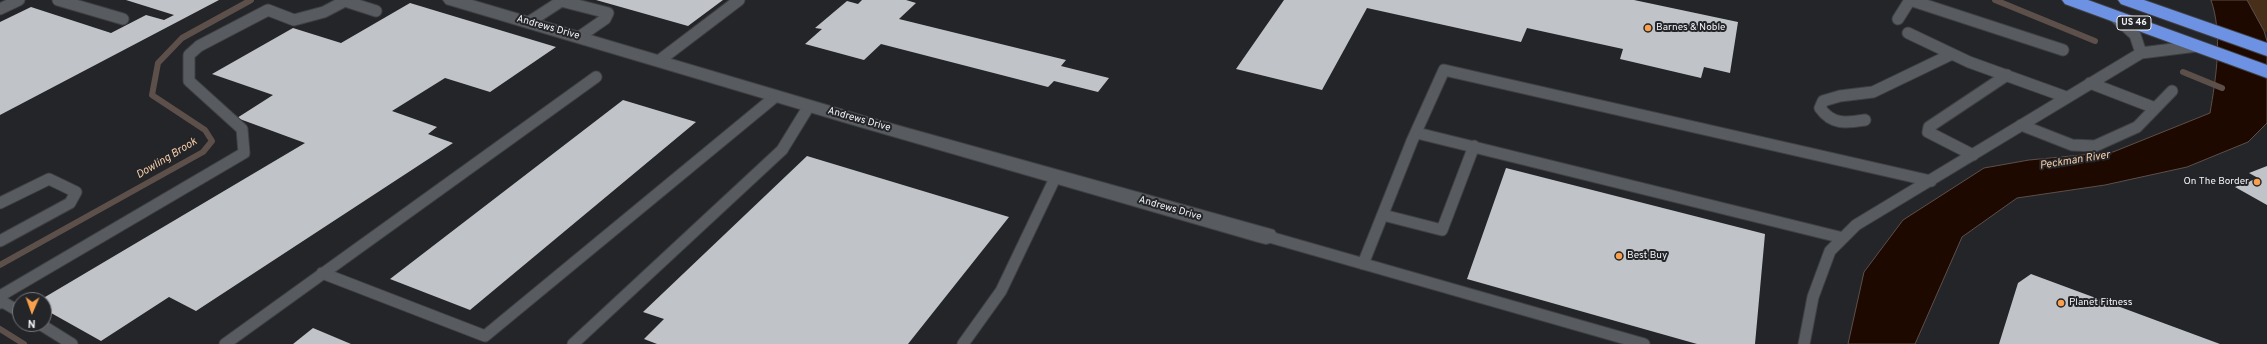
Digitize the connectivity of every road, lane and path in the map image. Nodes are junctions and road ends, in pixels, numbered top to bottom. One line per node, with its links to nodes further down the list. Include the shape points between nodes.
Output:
1 (19, 0): 10 (lane)
2 (58, 0): 13 (lane)
3 (452, 0): 15 (street, Andrews Drive)
4 (562, 0): 15 (lane); 17 (lane, via 608,13 605,19)
5 (739, 0): 23 (lane)
6 (1910, 0): 14 (lane); 19 (lane)
7 (2071, 0): 12 (highway, US 46)
8 (2129, 0): 20 (highway, US 46)
9 (347, 1): 11 (lane); 47 (lane, via 324,12 294,20 268,10 200,46 190,55 189,81 242,129 244,153)
10 (0, 9)
11 (376, 10)
12 (2111, 14): 18 (highway, US 46); 21 (lane, via 2135,35)
13 (123, 19)
14 (1898, 19)
15 (529, 22): 17 (street, Andrews Drive)
16 (1908, 33): 22 (lane)
17 (579, 37): 23 (street, Andrews Drive)
18 (2197, 46): 21 (lane); 24 (highway, US 46)
19 (2063, 50)
20 (2267, 50)
21 (2141, 53): 27 (lane)
22 (1952, 54): 25 (lane); 33 (lane, via 1873,92 1823,101 1820,108 1825,116 1844,124)
23 (660, 60): 29 (street, Andrews Drive)
24 (2267, 72)
25 (2007, 76): 30 (lane); 37 (lane, via 1929,127 1928,132)
26 (596, 77): 46 (lane)
27 (2090, 83): 30 (lane); 32 (lane)
28 (2172, 91): 32 (lane)
29 (776, 96): 31 (street, Andrews Drive); 46 (lane, via 485,336)
30 (2066, 97): 34 (lane)
31 (809, 106): 38 (street, Andrews Drive); 53 (lane, via 782,150)
32 (2155, 108): 34 (lane, via 2137,128 2095,146 2072,145)
33 (1865, 120)
34 (2021, 125): 37 (lane)
35 (1417, 133): 36 (lane); 39 (lane, via 1444,70); 41 (lane)
36 (1474, 146): 41 (lane, via 1442,230); 43 (lane)
37 (1973, 155): 39 (lane)
38 (1056, 176): 42 (street, Andrews Drive); 54 (lane, via 1001,291)
39 (1931, 181): 43 (lane, via 1856,224)
40 (0, 203): 44 (lane, via 49,179 76,192 70,203)
41 (1383, 215): 45 (lane)
42 (1266, 236): 45 (lane)
43 (1843, 238): 56 (lane, via 1830,251 1825,264 1813,297)
44 (0, 241)
45 (1363, 264): 55 (lane)
46 (322, 273): 52 (lane)
47 (0, 296)
48 (0, 303): 49 (lane)
49 (12, 307)
50 (52, 332): 51 (lane)
51 (72, 344)
52 (225, 344)
53 (573, 344)
54 (963, 344)
55 (1644, 344)
56 (1804, 344)

